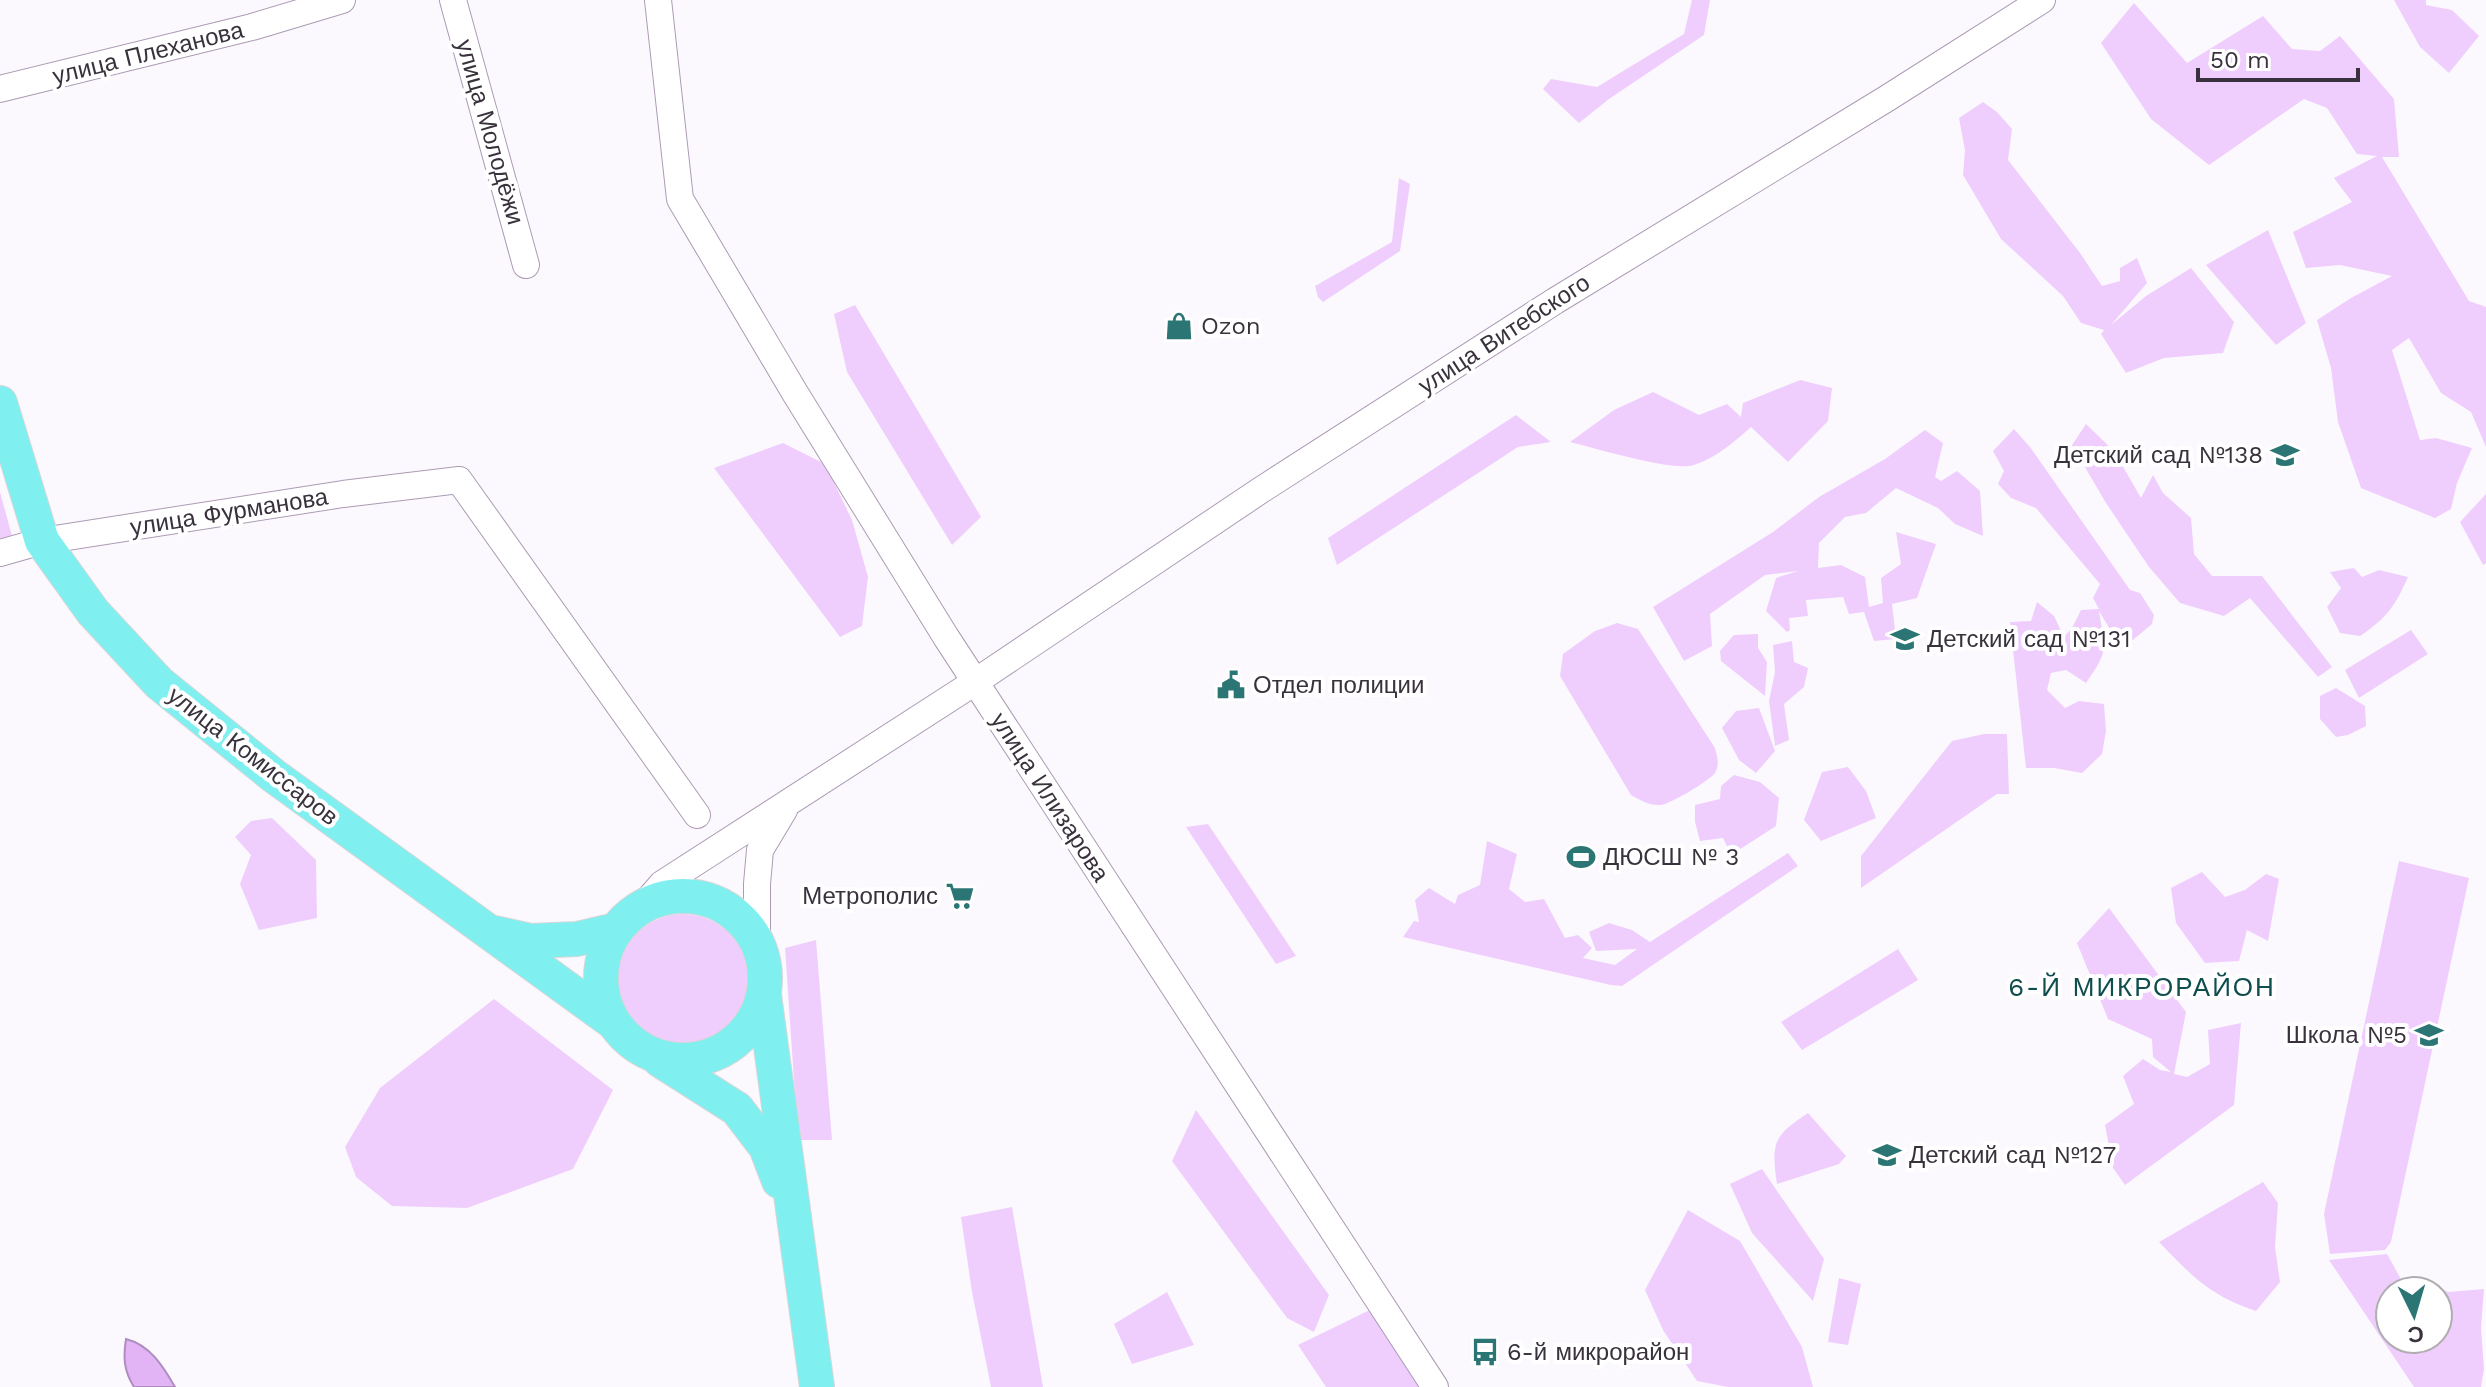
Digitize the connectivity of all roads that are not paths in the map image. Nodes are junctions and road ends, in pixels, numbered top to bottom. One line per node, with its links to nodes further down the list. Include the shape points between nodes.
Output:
1 (342, 0): 5 (street, улица Плеханова)
2 (453, 0): 6 (street, улица Молодёжи)
3 (658, 0): 10 (street, улица Илизарова, via 680,199)
4 (2042, 0): 10 (street, улица Витебского, via 1566,293)
5 (0, 89)
6 (526, 265)
7 (0, 403): 8 (main road, улица Комиссаров)
8 (42, 541): 9 (street, улица Фурманова); 12 (street, улица Фурманова, via 459,480); 14 (main road, улица Комиссаров, via 93,612 159,683 274,776)
9 (0, 553)
10 (975, 682): 11 (street, улица Витебского); 22 (street, улица Илизарова)
11 (788, 803): 13 (street, улица Витебского, via 662,884); 16 (street, via 760,850)
12 (697, 815)
13 (643, 906): 15 (main road); 16 (main road, via 668,897 694,896 720,904)
14 (483, 930): 15 (main road, via 531,941); 18 (main road, улица Комиссаров)
15 (616, 930): 18 (main road, via 601,976 603,1000)
16 (757, 940): 17 (main road, via 766,972)
17 (764, 995): 19 (main road, via 741,1038 720,1052 696,1060); 20 (main road)
18 (613, 1022): 19 (main road)
19 (647, 1053): 20 (main road, via 737,1109 766,1147)
20 (797, 1226): 21 (main road)
21 (817, 1387)
22 (1435, 1387)

